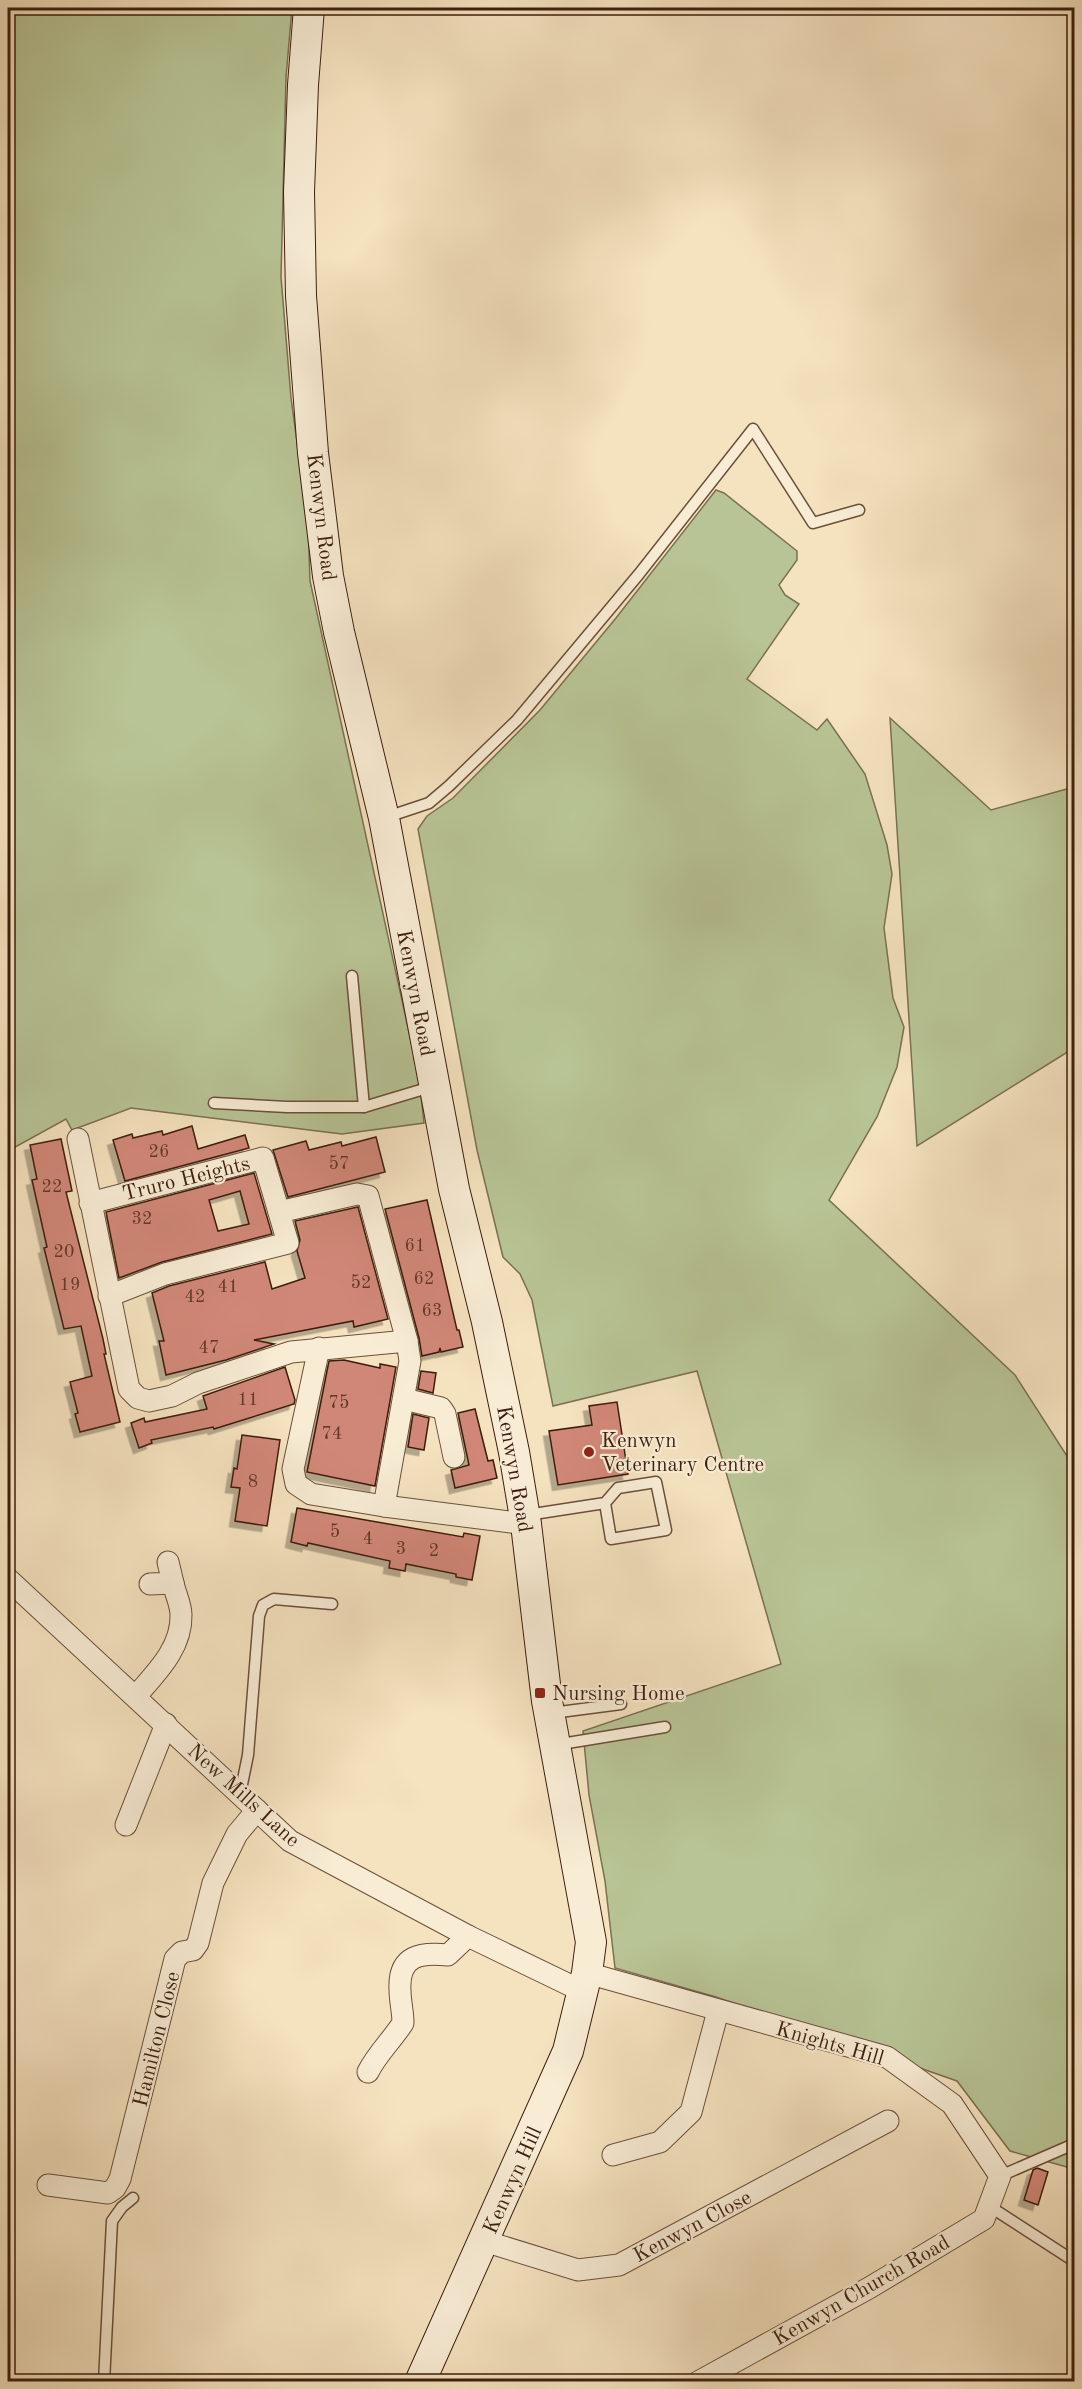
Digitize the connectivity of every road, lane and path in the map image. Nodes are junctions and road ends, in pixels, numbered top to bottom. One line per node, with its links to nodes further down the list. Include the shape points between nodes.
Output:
1 (309, 8): 3 (main road, Kenwyn Road, via 299,192 301,296 313,453 328,576)
2 (859, 510): 3 (lane, via 813,523 753,429 517,720 429,802)
3 (384, 818): 5 (main road, Kenwyn Road)
4 (352, 976): 7 (lane)
5 (434, 1086): 7 (lane); 20 (main road, Kenwyn Road, via 454,1189 488,1322)
6 (214, 1103): 7 (lane)
7 (364, 1107)
8 (78, 1139): 9 (street)
9 (90, 1203): 10 (street, Truro Heights, via 263,1158); 11 (street)
10 (279, 1212): 11 (street, Truro Heights, via 288,1243 165,1274); 12 (street, via 357,1194 368,1196)
11 (110, 1296): 14 (street, via 129,1389 138,1398 149,1401 172,1396 198,1383)
12 (407, 1341): 13 (street); 16 (street, via 410,1361)
13 (319, 1348): 14 (street); 15 (street)
14 (291, 1352): 15 (street)
15 (309, 1390): 19 (street, via 293,1468 296,1484 311,1494)
16 (404, 1399): 17 (street, via 441,1408); 19 (street)
17 (454, 1457)
18 (605, 1503): 18 (lane, via 618,1488 656,1482 666,1530 611,1539); 20 (lane)
19 (384, 1506): 20 (street)
20 (525, 1520): 28 (main road, Kenwyn Road)
21 (168, 1562): 23 (street)
22 (8, 1579): 26 (street, New Mills Lane)
23 (173, 1582): 24 (street); 26 (street, via 181,1614 179,1633 172,1652)
24 (150, 1584)
25 (332, 1604): 32 (lane, via 274,1599 263,1605 248,1755)
26 (136, 1696): 29 (street, New Mills Lane)
27 (621, 1704): 28 (lane)
28 (549, 1713): 31 (main road, Kenwyn Road)
29 (166, 1725): 32 (street, New Mills Lane); 34 (street)
30 (664, 1728): 31 (lane)
31 (555, 1745): 36 (main road, Kenwyn Road, via 591,1942)
32 (240, 1795): 33 (street, New Mills Lane)
33 (257, 1810): 35 (street, New Mills Lane, via 290,1841); 43 (street, Hamilton Close, via 237,1834 213,1884 198,1943 175,1959 115,2188 108,2193)
34 (126, 1825)
35 (468, 1936): 36 (street, New Mills Lane); 38 (street, via 448,1955 414,1956 404,1969 400,1988 403,2023 375,2057)
36 (584, 1982): 37 (street, Knights Hill); 46 (main road, Kenwyn Hill, via 568,2051)
37 (718, 2011): 41 (street, via 690,2112 660,2142); 42 (street, Knights Hill, via 887,2057 952,2104)
38 (368, 2072)
39 (888, 2121): 46 (street, Kenwyn Close, via 619,2265 578,2270)
40 (1074, 2144): 42 (lane)
41 (613, 2155)
42 (1000, 2176): 45 (street, Kenwyn Church Road)
43 (48, 2185)
44 (133, 2198): 48 (lane, via 112,2221)
45 (989, 2206): 47 (lane); 50 (street, Kenwyn Church Road, via 984,2219 869,2288)
46 (484, 2241): 49 (main road, Kenwyn Hill)
47 (1074, 2261)
48 (104, 2382)
49 (420, 2382)
50 (698, 2382)

